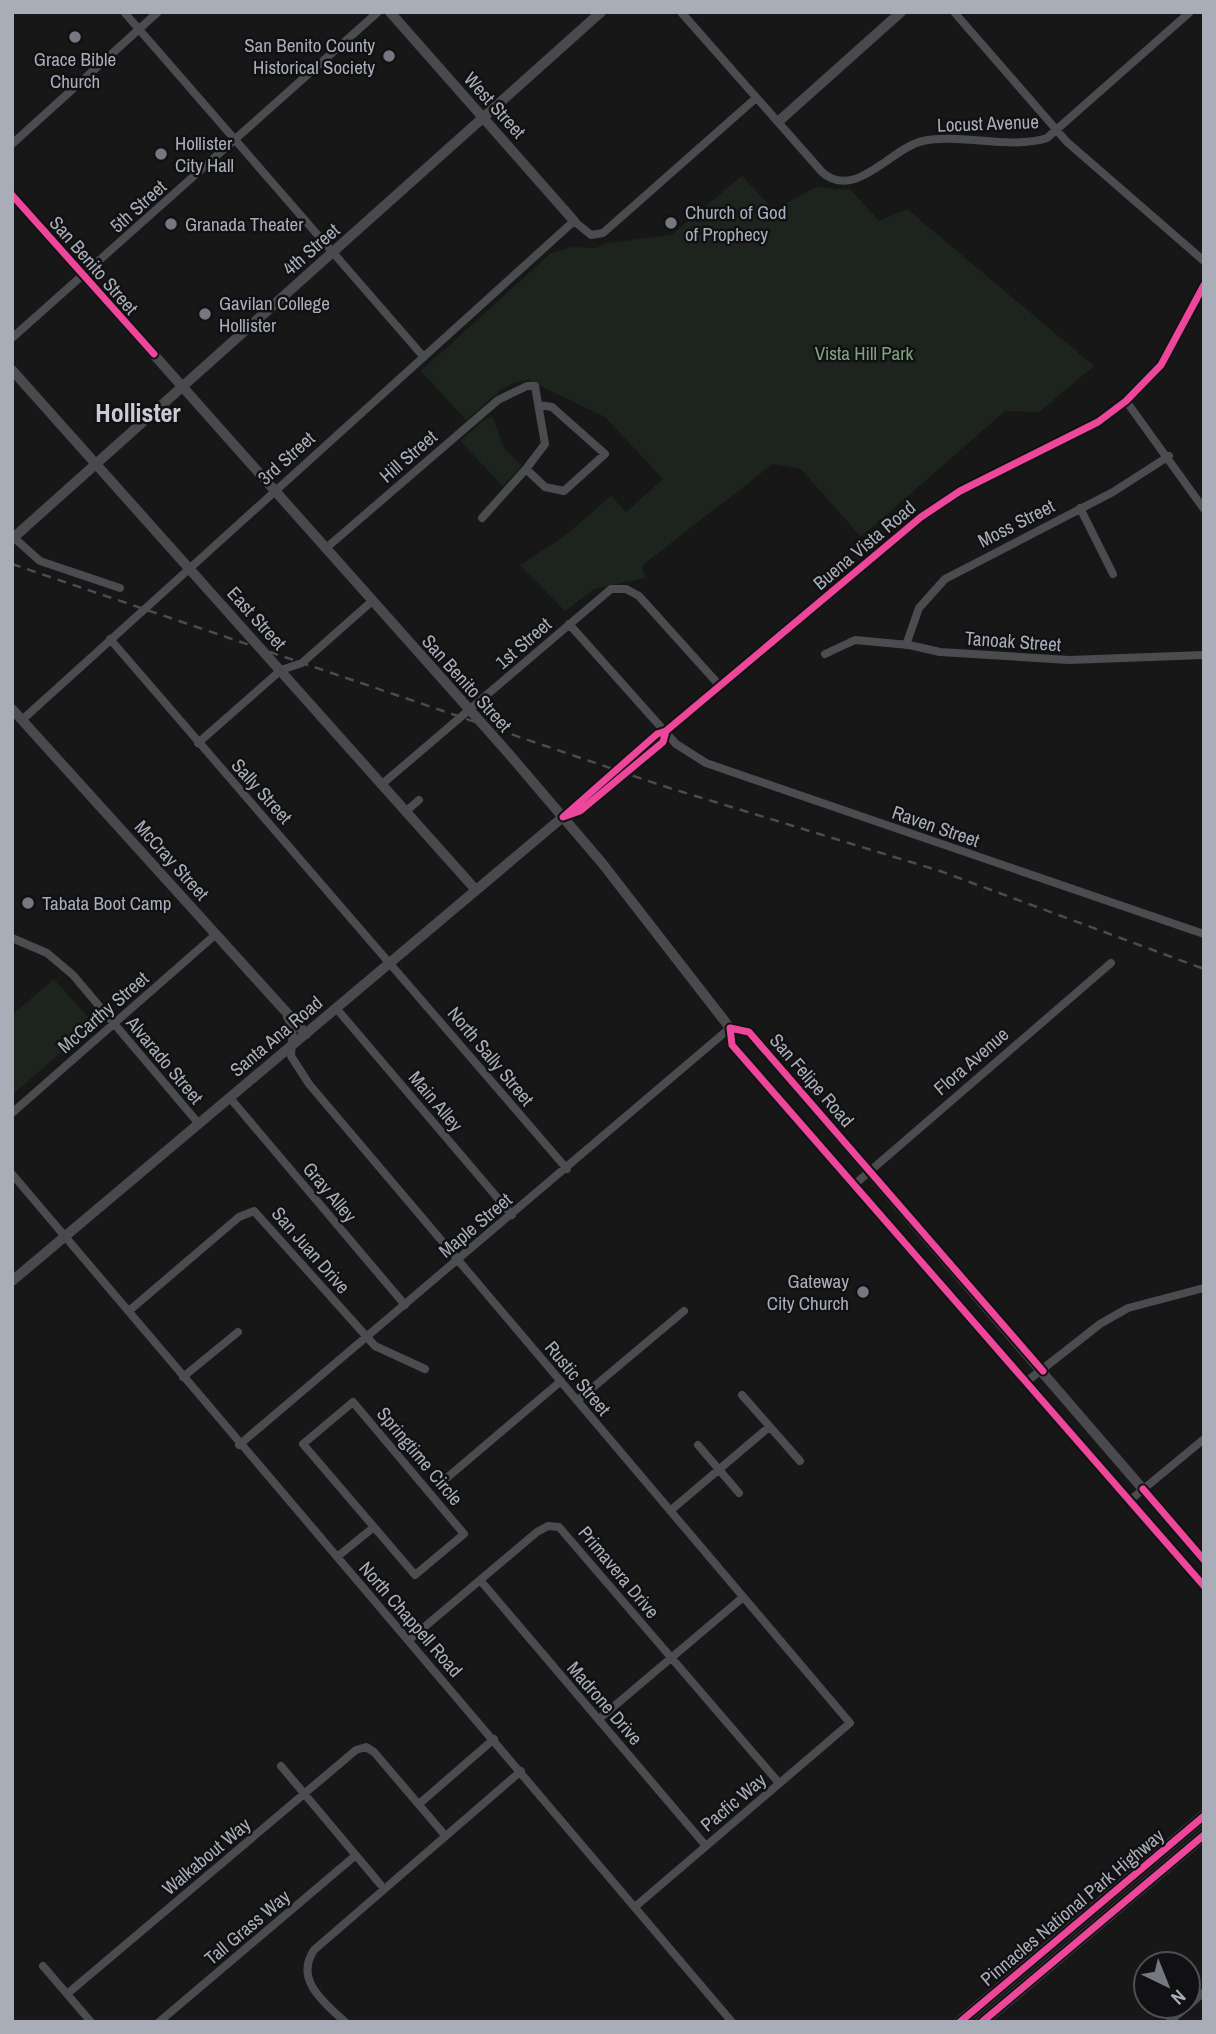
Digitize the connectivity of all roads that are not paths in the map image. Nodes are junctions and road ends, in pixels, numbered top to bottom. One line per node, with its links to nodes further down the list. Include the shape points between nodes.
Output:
1 (124, 12): 10 (street)
2 (158, 12): 10 (street)
3 (379, 12): 15 (street, 5th Street)
4 (390, 12): 12 (street, West Street)
5 (601, 12): 12 (street, 4th Street)
6 (681, 12): 11 (street, Locust Avenue)
7 (901, 12): 13 (street)
8 (954, 12): 14 (street)
9 (1190, 12): 14 (street)
10 (139, 29): 15 (street); 16 (street)
11 (757, 98): 13 (street, Locust Avenue); 18 (street, via 603,233 591,235)
12 (481, 119): 18 (street, West Street); 19 (street, 4th Street)
13 (779, 121): 14 (street, Locust Avenue, via 822,172 838,180 862,175 922,141 1043,140)
14 (1056, 131): 20 (street, Locust Avenue)
15 (236, 138): 19 (street); 21 (street, 5th Street)
16 (12, 144)
17 (12, 195): 21 (street, San Benito Street)
18 (574, 221): 24 (street, 3rd Street)
19 (332, 252): 24 (street); 26 (street, 4th Street)
20 (1204, 261)
21 (83, 276): 23 (street, 5th Street); 26 (street, San Benito Street)
22 (1204, 285): 27 (street, Buena Vista Road, via 1161,365)
23 (12, 338)
24 (422, 355): 32 (street, 3rd Street)
25 (12, 370): 30 (street, East Street)
26 (182, 384): 30 (street, 4th Street); 32 (street, San Benito Street)
27 (1126, 401): 29 (street); 48 (street, Buena Vista Road, via 1098,422 960,491 921,517)
28 (539, 405): 31 (street, via 545,444); 31 (street, via 552,407 605,454 564,492 545,487); 37 (street, Hill Street, via 536,387 527,386 498,400)
29 (1169, 456): 33 (street, Moss Street); 34 (street)
30 (97, 464): 36 (street, 4th Street); 38 (street, East Street)
31 (526, 469): 35 (street)
32 (273, 491): 37 (street, San Benito Street); 38 (street, 3rd Street)
33 (1080, 508): 39 (street); 44 (street, Moss Street, via 945,579 919,608)
34 (1204, 509)
35 (482, 517)
36 (13, 538): 40 (street, via 40,561)
37 (325, 550): 41 (street, San Benito Street)
38 (188, 568): 43 (street, 3rd Street); 47 (street, East Street)
39 (1113, 574)
40 (120, 588)
41 (371, 602): 47 (street, via 302,663); 50 (street, San Benito Street)
42 (569, 624): 48 (street, 1st Street, via 605,592 626,589 646,603); 50 (street, 1st Street); 52 (street, Raven Street)
43 (110, 639): 51 (street, 3rd Street); 53 (street, Sally Street)
44 (906, 645): 45 (street, Tanoak Street, via 855,640); 46 (street, Tanoak Street, via 940,652 1069,660)
45 (825, 654)
46 (1204, 655)
47 (281, 670): 53 (street); 54 (street, East Street)
48 (720, 686): 52 (street, Buena Vista Road)
49 (12, 709): 51 (street, McCray Street)
50 (468, 710): 54 (street, 1st Street); 57 (street, San Benito Street)
51 (22, 720): 60 (street, McCray Street)
52 (666, 731): 57 (street, Buena Vista Road); 59 (street, Raven Street, via 676,744 706,763)
53 (198, 743): 62 (street, Sally Street)
54 (382, 785): 56 (street, East Street)
55 (419, 800): 56 (street)
56 (405, 812): 58 (street, East Street)
57 (562, 817): 58 (street, Santa Ana Road); 67 (street, San Felipe Road)
58 (475, 889): 62 (street, Santa Ana Road)
59 (1204, 934)
60 (215, 935): 65 (street, McCray Street); 66 (street, McCarthy Street)
61 (12, 938): 66 (street, Alvarado Street, via 59,962)
62 (391, 962): 64 (street, Santa Ana Road); 73 (street, North Sally Street)
63 (1111, 963): 74 (street, Flora Avenue)
64 (336, 1008): 68 (street, Santa Ana Road); 77 (street, Main Alley)
65 (284, 1011): 68 (street, McCray Street); 69 (street, Rustic Street, via 292,1027)
66 (114, 1023): 71 (street, McCarthy Street); 72 (street, Alvarado Street)
67 (730, 1028): 73 (street, Maple Street); 74 (street, San Felipe Road, via 749,1032); 76 (street, San Felipe Road, via 732,1045)
68 (306, 1034): 69 (street, Santa Ana Road)
69 (290, 1047): 70 (street, Santa Ana Road); 79 (street, Rustic Street, via 309,1084)
70 (230, 1098): 72 (street, Santa Ana Road); 82 (street, Gray Alley)
71 (12, 1113)
72 (198, 1124): 78 (street, Santa Ana Road)
73 (567, 1169): 77 (street, Maple Street)
74 (870, 1170): 76 (street, Flora Avenue); 88 (street, San Felipe Road)
75 (12, 1174): 78 (street, North Chappell Road)
76 (855, 1184): 91 (street, San Felipe Road)
77 (512, 1215): 79 (street, Maple Street)
78 (67, 1236): 80 (street, Santa Ana Road); 83 (street, North Chappell Road)
79 (457, 1262): 82 (street, Maple Street); 90 (street, Rustic Street)
80 (12, 1281)
81 (1204, 1288): 88 (street, via 1128,1308 1100,1324)
82 (405, 1305): 86 (street, Maple Street)
83 (130, 1310): 86 (street, San Juan Drive, via 250,1211 264,1220); 89 (street, North Chappell Road)
84 (684, 1311): 93 (street)
85 (238, 1332): 89 (street)
86 (367, 1337): 87 (street, via 384,1351); 96 (street, Maple Street)
87 (425, 1369)
88 (1043, 1371): 91 (street); 101 (street, San Felipe Road)
89 (183, 1377): 96 (street, North Chappell Road)
90 (561, 1381): 93 (street, Rustic Street); 100 (street)
91 (1026, 1382): 103 (street, San Felipe Road)
92 (742, 1395): 94 (street)
93 (578, 1400): 104 (street, Rustic Street)
94 (769, 1427): 98 (street); 99 (street)
95 (1204, 1438): 101 (street)
96 (239, 1445): 106 (street, North Chappell Road)
97 (698, 1445): 99 (street)
98 (800, 1461)
99 (719, 1470): 102 (street); 104 (street)
100 (442, 1482)
101 (1143, 1489): 103 (street); 107 (street, San Felipe Road)
102 (739, 1493)
103 (1129, 1501): 109 (street, San Felipe Road)
104 (670, 1511): 110 (street, Rustic Street)
105 (374, 1527): 105 (street, Springtime Circle, via 415,1575 464,1534 353,1402 303,1444); 106 (street)
106 (337, 1557): 111 (street, North Chappell Road)
107 (1204, 1560)
108 (481, 1580): 111 (street, Primavera Drive); 112 (street, Primavera Drive, via 537,1531 559,1527); 113 (street, Madrone Drive)
109 (1204, 1586)
110 (742, 1598): 112 (street); 114 (street, Rustic Street)
111 (409, 1640): 115 (street, North Chappell Road)
112 (672, 1658): 113 (street); 118 (street, Primavera Drive)
113 (599, 1719): 124 (street, Madrone Drive)
114 (850, 1723): 118 (street, Pacfic Way)
115 (494, 1740): 117 (street, North Chappell Road); 120 (street)
116 (281, 1766): 119 (street)
117 (521, 1771): 127 (street, North Chappell Road); 132 (street, via 314,1950 306,1966 307,1979)
118 (779, 1783): 124 (street, Pacfic Way)
119 (304, 1794): 120 (street, Walkabout Way, via 356,1750 366,1747); 125 (street); 129 (street, Walkabout Way)
120 (419, 1804): 122 (street)
121 (1204, 1815): 134 (main road, Pinnacles National Park Highway)
122 (443, 1833)
123 (1204, 1835): 135 (main road, Pinnacles National Park Highway)
124 (706, 1846): 127 (street, Pacfic Way)
125 (356, 1855): 126 (street); 131 (street, Tall Grass Way)
126 (380, 1884)
127 (636, 1906): 133 (street, North Chappell Road)
128 (43, 1966): 129 (street)
129 (68, 1994): 130 (street)
130 (91, 2022)
131 (159, 2022)
132 (345, 2022)
133 (732, 2022)
134 (960, 2022)
135 (982, 2022)

